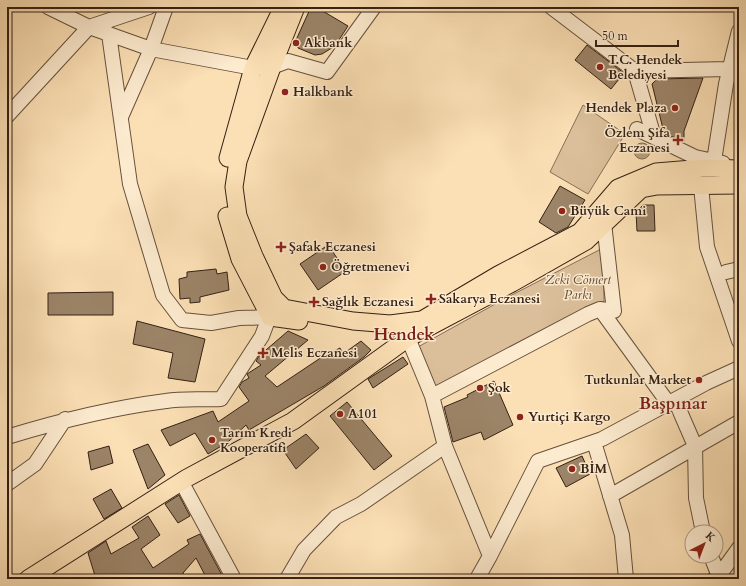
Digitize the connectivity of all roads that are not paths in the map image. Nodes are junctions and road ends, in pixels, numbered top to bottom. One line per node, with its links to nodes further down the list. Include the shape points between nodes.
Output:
1 (48, 7): 8 (street)
2 (149, 7): 8 (street)
3 (166, 7): 11 (street)
4 (283, 7): 13 (main road)
5 (296, 7): 12 (main road)
6 (374, 7): 12 (street, via 327,72 288,61)
7 (551, 7): 15 (street)
8 (89, 26): 10 (street); 16 (street)
9 (739, 31): 14 (street)
10 (109, 34): 11 (street); 17 (street)
11 (151, 49): 13 (street); 17 (street)
12 (272, 67): 13 (street); 25 (main road, via 238,161 234,187 238,216)
13 (253, 68): 27 (main road, via 225,168 225,210 240,259)
14 (734, 70): 15 (street); 20 (street)
15 (635, 71): 19 (street)
16 (7, 116)
17 (121, 117): 27 (street, via 130,184 163,295 182,320 211,323)
18 (637, 129): 19 (street)
19 (654, 137): 20 (street, via 695,157)
20 (714, 161): 21 (street)
21 (739, 168): 29 (main road, via 656,172 618,188 580,232 498,275)
22 (739, 184): 23 (main road)
23 (701, 186): 24 (main road, via 657,186 641,189); 28 (street, via 707,247)
24 (606, 221): 26 (street); 30 (main road, via 586,241)
25 (274, 298): 27 (street); 29 (main road, via 284,308 354,321 390,324)
26 (607, 310): 33 (street, via 512,352); 34 (street)
27 (270, 316): 30 (main road); 35 (street, via 262,336 221,399 167,400)
28 (735, 317): 31 (street)
29 (422, 320): 30 (main road)
30 (408, 338): 33 (street); 41 (main road, via 293,421)
31 (739, 341)
32 (739, 368): 34 (street)
33 (432, 396): 39 (street)
34 (672, 402): 38 (street); 40 (street)
35 (65, 420): 37 (street); 42 (street, via 35,464)
36 (739, 422): 40 (street)
37 (7, 437)
38 (594, 442): 43 (street); 46 (street, via 538,461)
39 (445, 446): 46 (street); 51 (street, via 361,504 336,517 304,550)
40 (695, 446): 43 (street); 44 (street, via 696,498)
41 (181, 481): 49 (main road); 50 (street)
42 (7, 484)
43 (610, 496): 53 (street, via 622,535)
44 (701, 524)
45 (739, 548): 48 (street)
46 (490, 556): 52 (street)
47 (713, 564): 48 (street)
48 (717, 578)
49 (28, 579)
50 (234, 579)
51 (287, 579)
52 (478, 579)
53 (626, 579)

